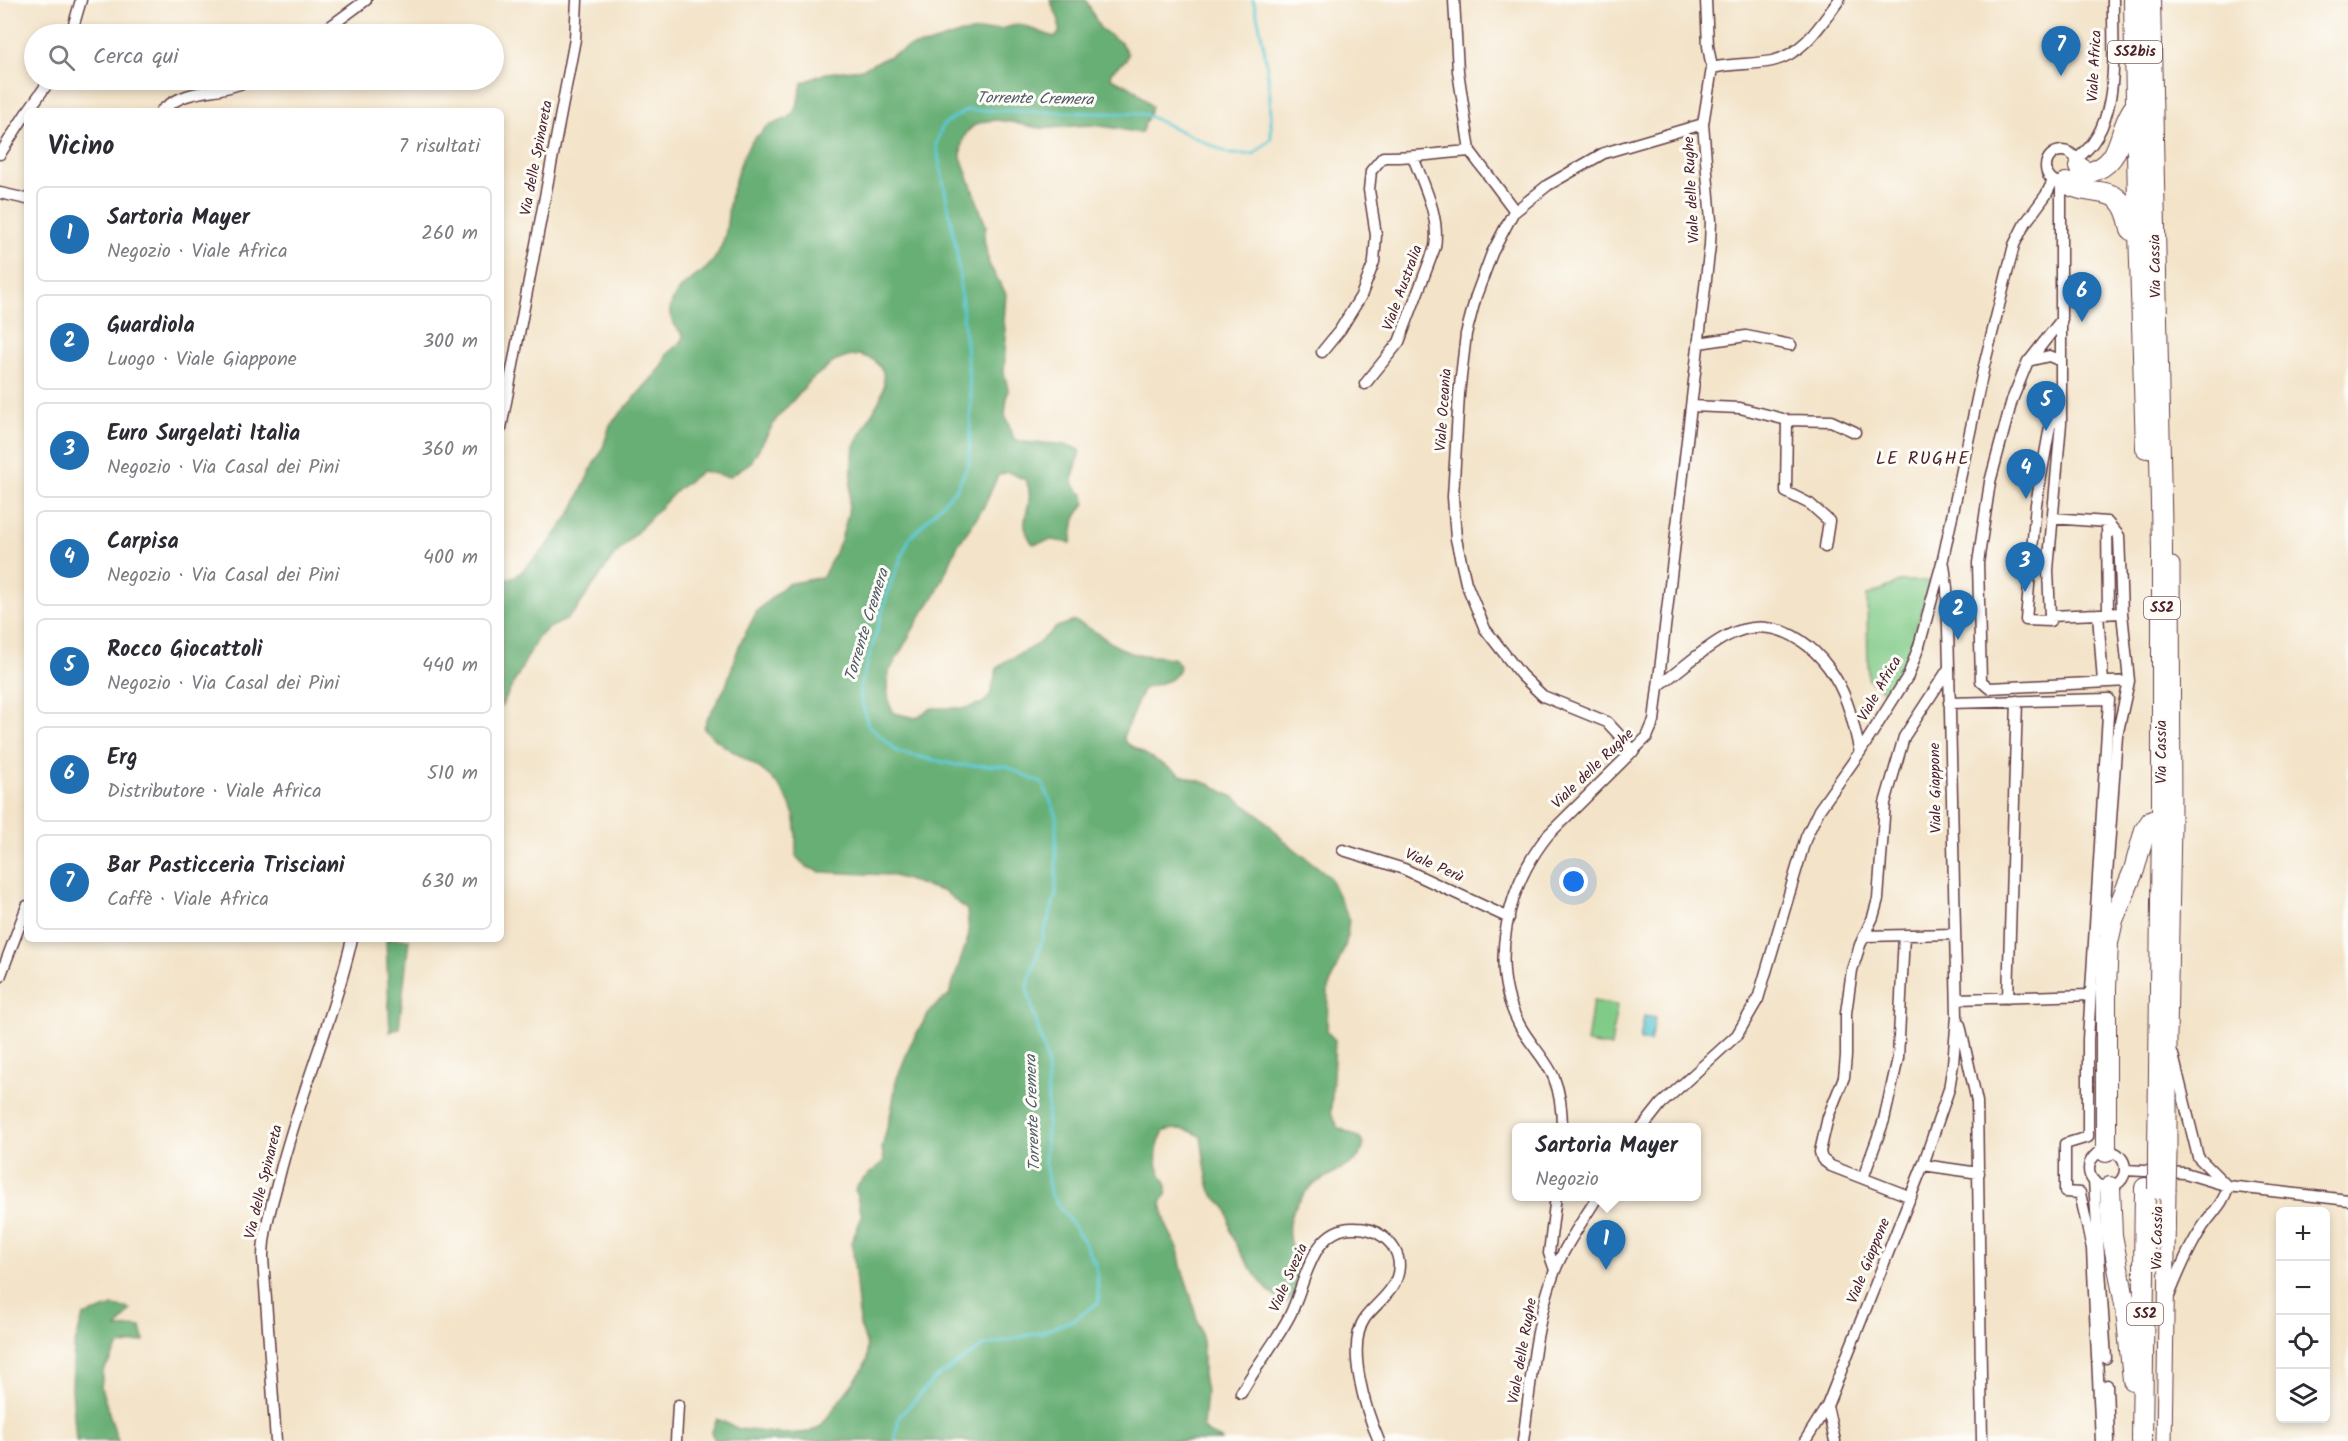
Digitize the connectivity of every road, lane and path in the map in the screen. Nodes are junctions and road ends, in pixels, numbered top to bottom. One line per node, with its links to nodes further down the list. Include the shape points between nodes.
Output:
1 (81, 0): 10 (street)
2 (366, 0): 11 (street)
3 (577, 0): 40 (street, Via delle Spinareta, via 573,50)
4 (1454, 0): 21 (street, via 1458,71)
5 (1706, 0): 13 (street, Viale delle Rughe)
6 (1839, 0): 13 (street, via 1809,40 1790,55)
7 (2112, 0): 24 (street, Viale Africa, via 2108,111 2090,150)
8 (2134, 0): 16 (highway, SS2bis)
9 (2150, 0): 12 (highway, SS2bis)
10 (74, 24)
11 (334, 24)
12 (2151, 63): 28 (highway, Via Cassia / SS2)
13 (1712, 68): 20 (street, Viale delle Rughe)
14 (43, 90): 17 (street)
15 (219, 90): 18 (street, via 182,96)
16 (2136, 105): 24 (highway, via 2128,116 2116,155 2100,170 2088,173); 30 (highway, Via Cassia / SS2)
17 (30, 108)
18 (165, 108)
19 (24, 117): 22 (street)
20 (1703, 124): 29 (street, Viale Oceania, via 1604,153 1548,185); 32 (street, Viale delle Rughe, via 1711,221)
21 (1470, 151): 23 (street); 29 (street)
22 (0, 154)
23 (1413, 157): 34 (street, via 1383,157 1371,171 1374,262 1360,296); 38 (street, Viale Australia, via 1435,218 1435,247 1399,342)
24 (2077, 163): 25 (street, Viale Africa, via 2074,178); 25 (street, via 2067,152 2052,154 2047,173)
25 (2060, 182): 30 (highway, via 2075,189 2113,195 2124,206); 31 (street); 47 (street, Viale Africa, via 2024,225 2014,245)
26 (0, 193): 27 (street)
27 (24, 198)
28 (2154, 202): 37 (highway, via 2164,228); 76 (highway, Via Cassia / SS2, via 2162,548)
29 (1515, 211): 57 (street, Viale Oceania, via 1492,253 1467,334 1459,394 1456,539 1466,583 1485,629 1521,675 1543,696 1607,722)
30 (2140, 262): 59 (highway, Via Cassia / SS2, via 2150,550)
31 (2062, 319): 35 (street); 36 (street)
32 (1699, 343): 33 (street, via 1746,336); 39 (street, Viale delle Rughe)
33 (1791, 345)
34 (1322, 352)
35 (2028, 361): 36 (street, via 2049,356); 53 (street, via 2012,400 1990,482 1978,562 1981,681 1989,688)
36 (2061, 361): 42 (street)
37 (2168, 374): 72 (street, via 2173,822)
38 (1365, 384)
39 (1691, 406): 41 (street, via 1740,408); 54 (street, Viale delle Rughe)
40 (504, 412)
41 (1787, 420): 43 (street, via 1831,421); 46 (street, via 1786,492 1810,504 1829,521)
42 (2061, 423): 44 (street); 50 (street, via 2051,421 2036,504 2026,620 2050,621)
43 (1855, 432)
44 (2052, 518): 45 (street); 50 (street)
45 (2107, 522): 48 (street, via 2119,536); 49 (street)
46 (1825, 547)
47 (1943, 559): 51 (street, Viale Giappone); 58 (street, Viale Africa, via 1908,676)
48 (2122, 613): 49 (street); 52 (street)
49 (2103, 614): 50 (street); 53 (street)
50 (2050, 616)
51 (1949, 668): 56 (street, Viale Giappone); 65 (street, via 1904,737 1886,803 1877,905)
52 (2129, 681): 53 (street); 75 (street, via 2117,736 2101,961)
53 (2103, 682)
54 (1658, 686): 57 (street, Viale delle Rughe, via 1654,721 1647,737); 58 (street, via 1725,637 1751,628 1774,629 1798,638 1823,658 1847,702)
55 (2017, 701): 56 (street); 68 (street, via 2109,699); 69 (street)
56 (1950, 703): 63 (street, Viale Giappone)
57 (1634, 751): 62 (street, Viale delle Rughe, via 1534,851)
58 (1860, 752): 74 (street, Viale Africa, via 1806,837 1750,1015 1737,1035 1661,1104)
59 (2151, 820): 75 (highway, via 2108,943); 76 (highway, Via Cassia / SS2)
60 (1343, 850): 62 (street, Viale Perù, via 1404,869)
61 (24, 914): 67 (street)
62 (1509, 918): 73 (street, Viale delle Rughe, via 1503,960 1508,999 1519,1025 1554,1076)
63 (1954, 934): 64 (street); 70 (street, Viale Giappone)
64 (1904, 935): 65 (street); 82 (street, via 1898,1058 1884,1120)
65 (1864, 936): 82 (street, via 1850,983 1844,1077 1820,1152 1827,1164)
66 (351, 942): 96 (street, Via delle Spinareta, via 286,1149 265,1232 263,1258)
67 (0, 977)
68 (2090, 995): 69 (street); 103 (street, via 2088,1137 2065,1144 2065,1192 2080,1193 2092,1249)
69 (2008, 998): 70 (street)
70 (1957, 999): 71 (street, Viale Giappone)
71 (1957, 1016): 78 (street, Viale Giappone, via 1949,1089); 80 (street, Viale Giappone, via 1975,1088)
72 (2169, 1036): 76 (street); 77 (street)
73 (1562, 1123)
74 (1646, 1123)
75 (2103, 1152): 79 (street, via 2122,1159); 83 (street, via 2094,1156 2089,1171)
76 (2158, 1153): 85 (highway, Via Cassia / SS2, bridge)
77 (2198, 1157): 81 (street); 84 (street)
78 (1923, 1165): 80 (street); 86 (street, Viale Giappone)
79 (2125, 1170): 81 (street); 83 (street, via 2120,1181)
80 (1979, 1173): 102 (street, Viale Giappone)
81 (2185, 1173): 84 (street)
82 (1863, 1178): 86 (street)
83 (2102, 1184): 95 (highway, via 2126,1310 2136,1421); 104 (street)
84 (2228, 1186): 87 (street); 91 (street, via 2222,1203 2189,1249)
85 (2157, 1189): 91 (street); 95 (highway, Via Cassia / SS2)
86 (1911, 1197): 94 (street, Viale Giappone)
87 (2348, 1200)
88 (1556, 1201): 90 (street, Viale delle Rughe, via 1549,1254)
89 (1595, 1201): 90 (street)
90 (1555, 1270): 99 (street, Viale delle Rughe, via 1540,1321)
91 (2168, 1298): 105 (street)
92 (1241, 1393): 98 (street, Viale Svezia, via 1290,1315 1322,1242 1341,1229 1354,1227 1374,1232 1394,1248 1399,1264 1393,1287 1365,1319 1356,1342 1364,1398)
93 (678, 1405): 97 (street)
94 (1827, 1406): 100 (street, Viale Giappone); 101 (street)
95 (2146, 1438)
96 (276, 1441)
97 (676, 1441)
98 (1379, 1441)
99 (1523, 1441)
100 (1805, 1441)
101 (1835, 1441)
102 (1982, 1441)
103 (2102, 1441)
104 (2109, 1441)
105 (2164, 1441)

